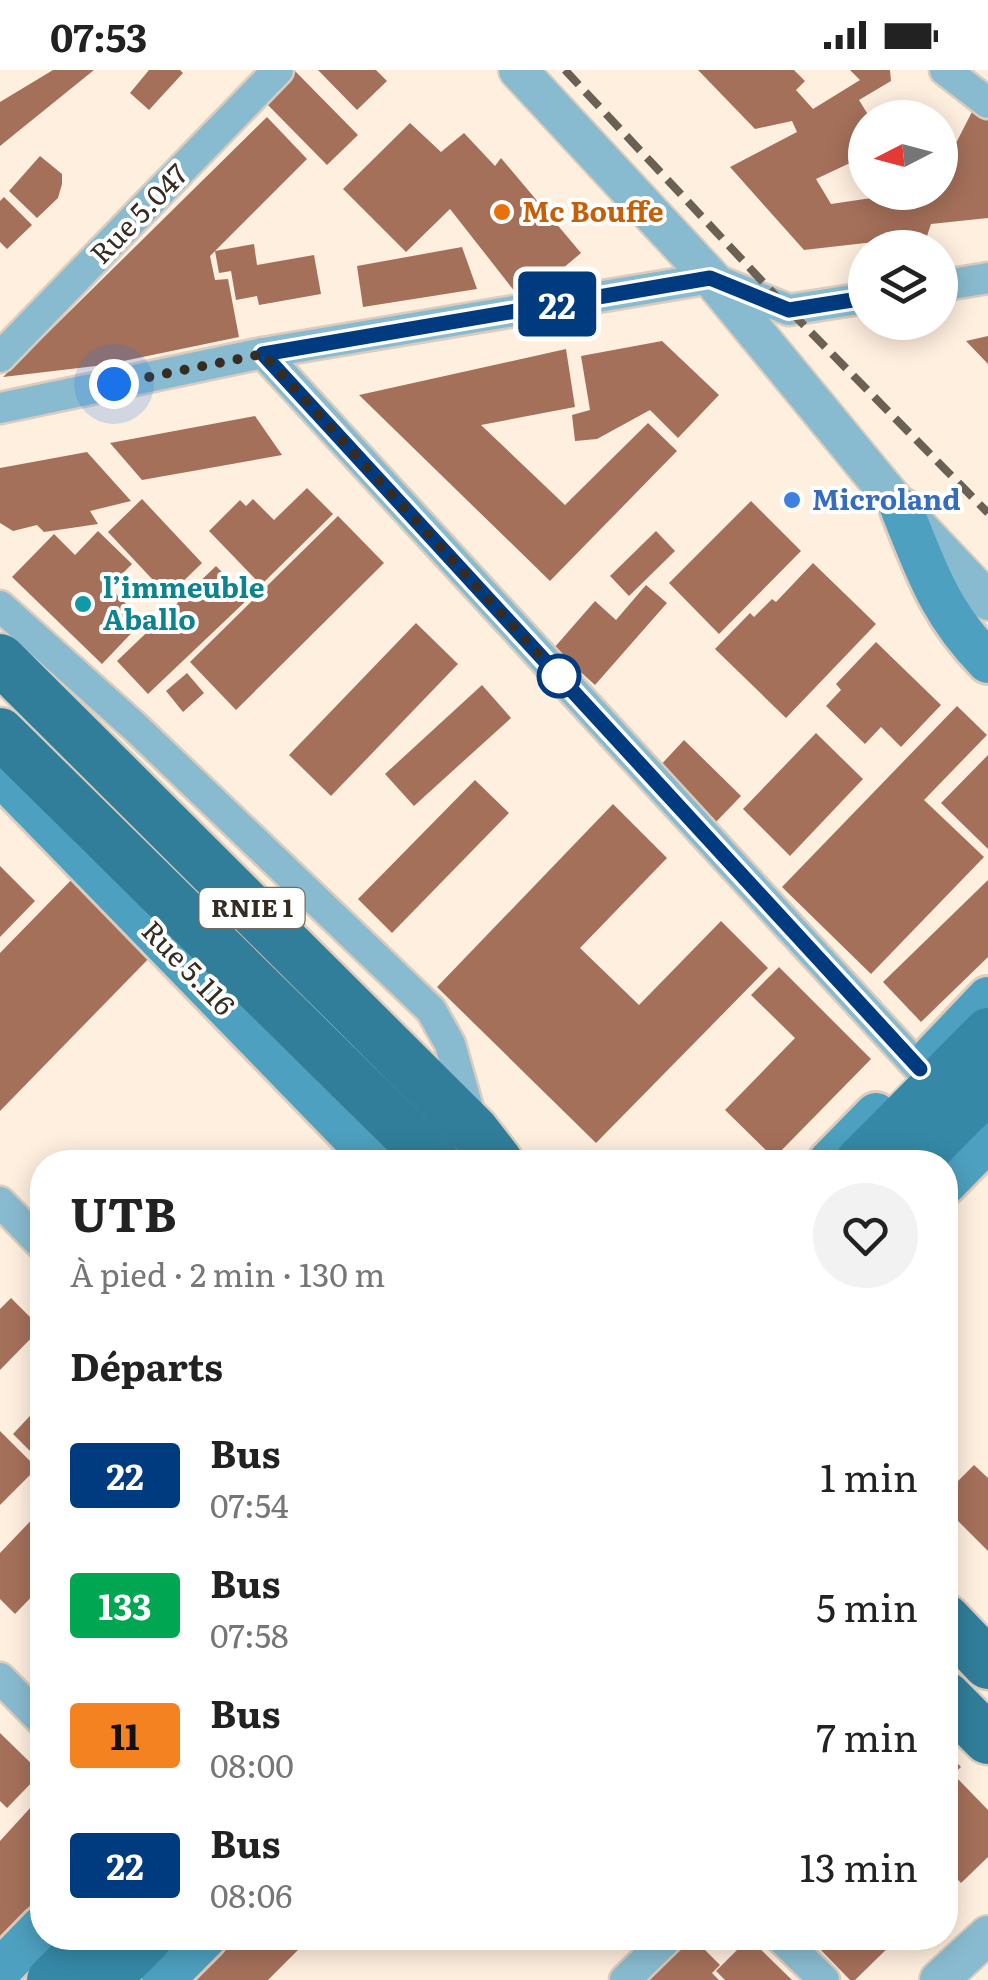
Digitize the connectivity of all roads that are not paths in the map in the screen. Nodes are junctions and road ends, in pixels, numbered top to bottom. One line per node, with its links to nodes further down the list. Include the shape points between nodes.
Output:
1 (278, 70): 10 (street, Rue 5.047)
2 (518, 70): 5 (street)
3 (945, 70): 4 (street)
4 (988, 103)
5 (710, 278): 8 (street, via 789,310); 9 (street); 12 (street)
6 (988, 278): 7 (street)
7 (958, 283)
8 (848, 301)
9 (263, 354): 11 (street); 20 (street)
10 (0, 358)
11 (0, 408)
12 (902, 510): 13 (street); 16 (main road, via 936,595)
13 (985, 597)
14 (0, 606): 22 (street, via 431,1010)
15 (0, 658): 22 (highway, RNIE 1)
16 (988, 662)
17 (0, 734): 24 (highway, RNIE 1)
18 (0, 774): 23 (main road, Rue 5.116)
19 (988, 998): 20 (main road)
20 (969, 1068): 25 (main road); 26 (main road); 27 (main road)
21 (988, 1140): 28 (main road)
22 (486, 1147)
23 (365, 1150)
24 (423, 1150)
25 (846, 1150)
26 (873, 1150)
27 (922, 1150)
28 (958, 1171)
29 (0, 1202): 30 (street)
30 (30, 1233)
31 (958, 1633): 32 (highway)
32 (988, 1664)
33 (0, 1678): 34 (street)
34 (30, 1709)
35 (958, 1709): 36 (highway)
36 (988, 1739)
37 (988, 1935): 50 (street)
38 (30, 1939): 44 (main road)
39 (81, 1950): 45 (main road)
40 (136, 1950): 46 (main road)
41 (192, 1950): 47 (main road)
42 (656, 1950): 48 (street)
43 (793, 1950): 49 (street)
44 (0, 1970)
45 (51, 1980)
46 (106, 1980)
47 (163, 1980)
48 (625, 1980)
49 (824, 1980)
50 (939, 1980)

